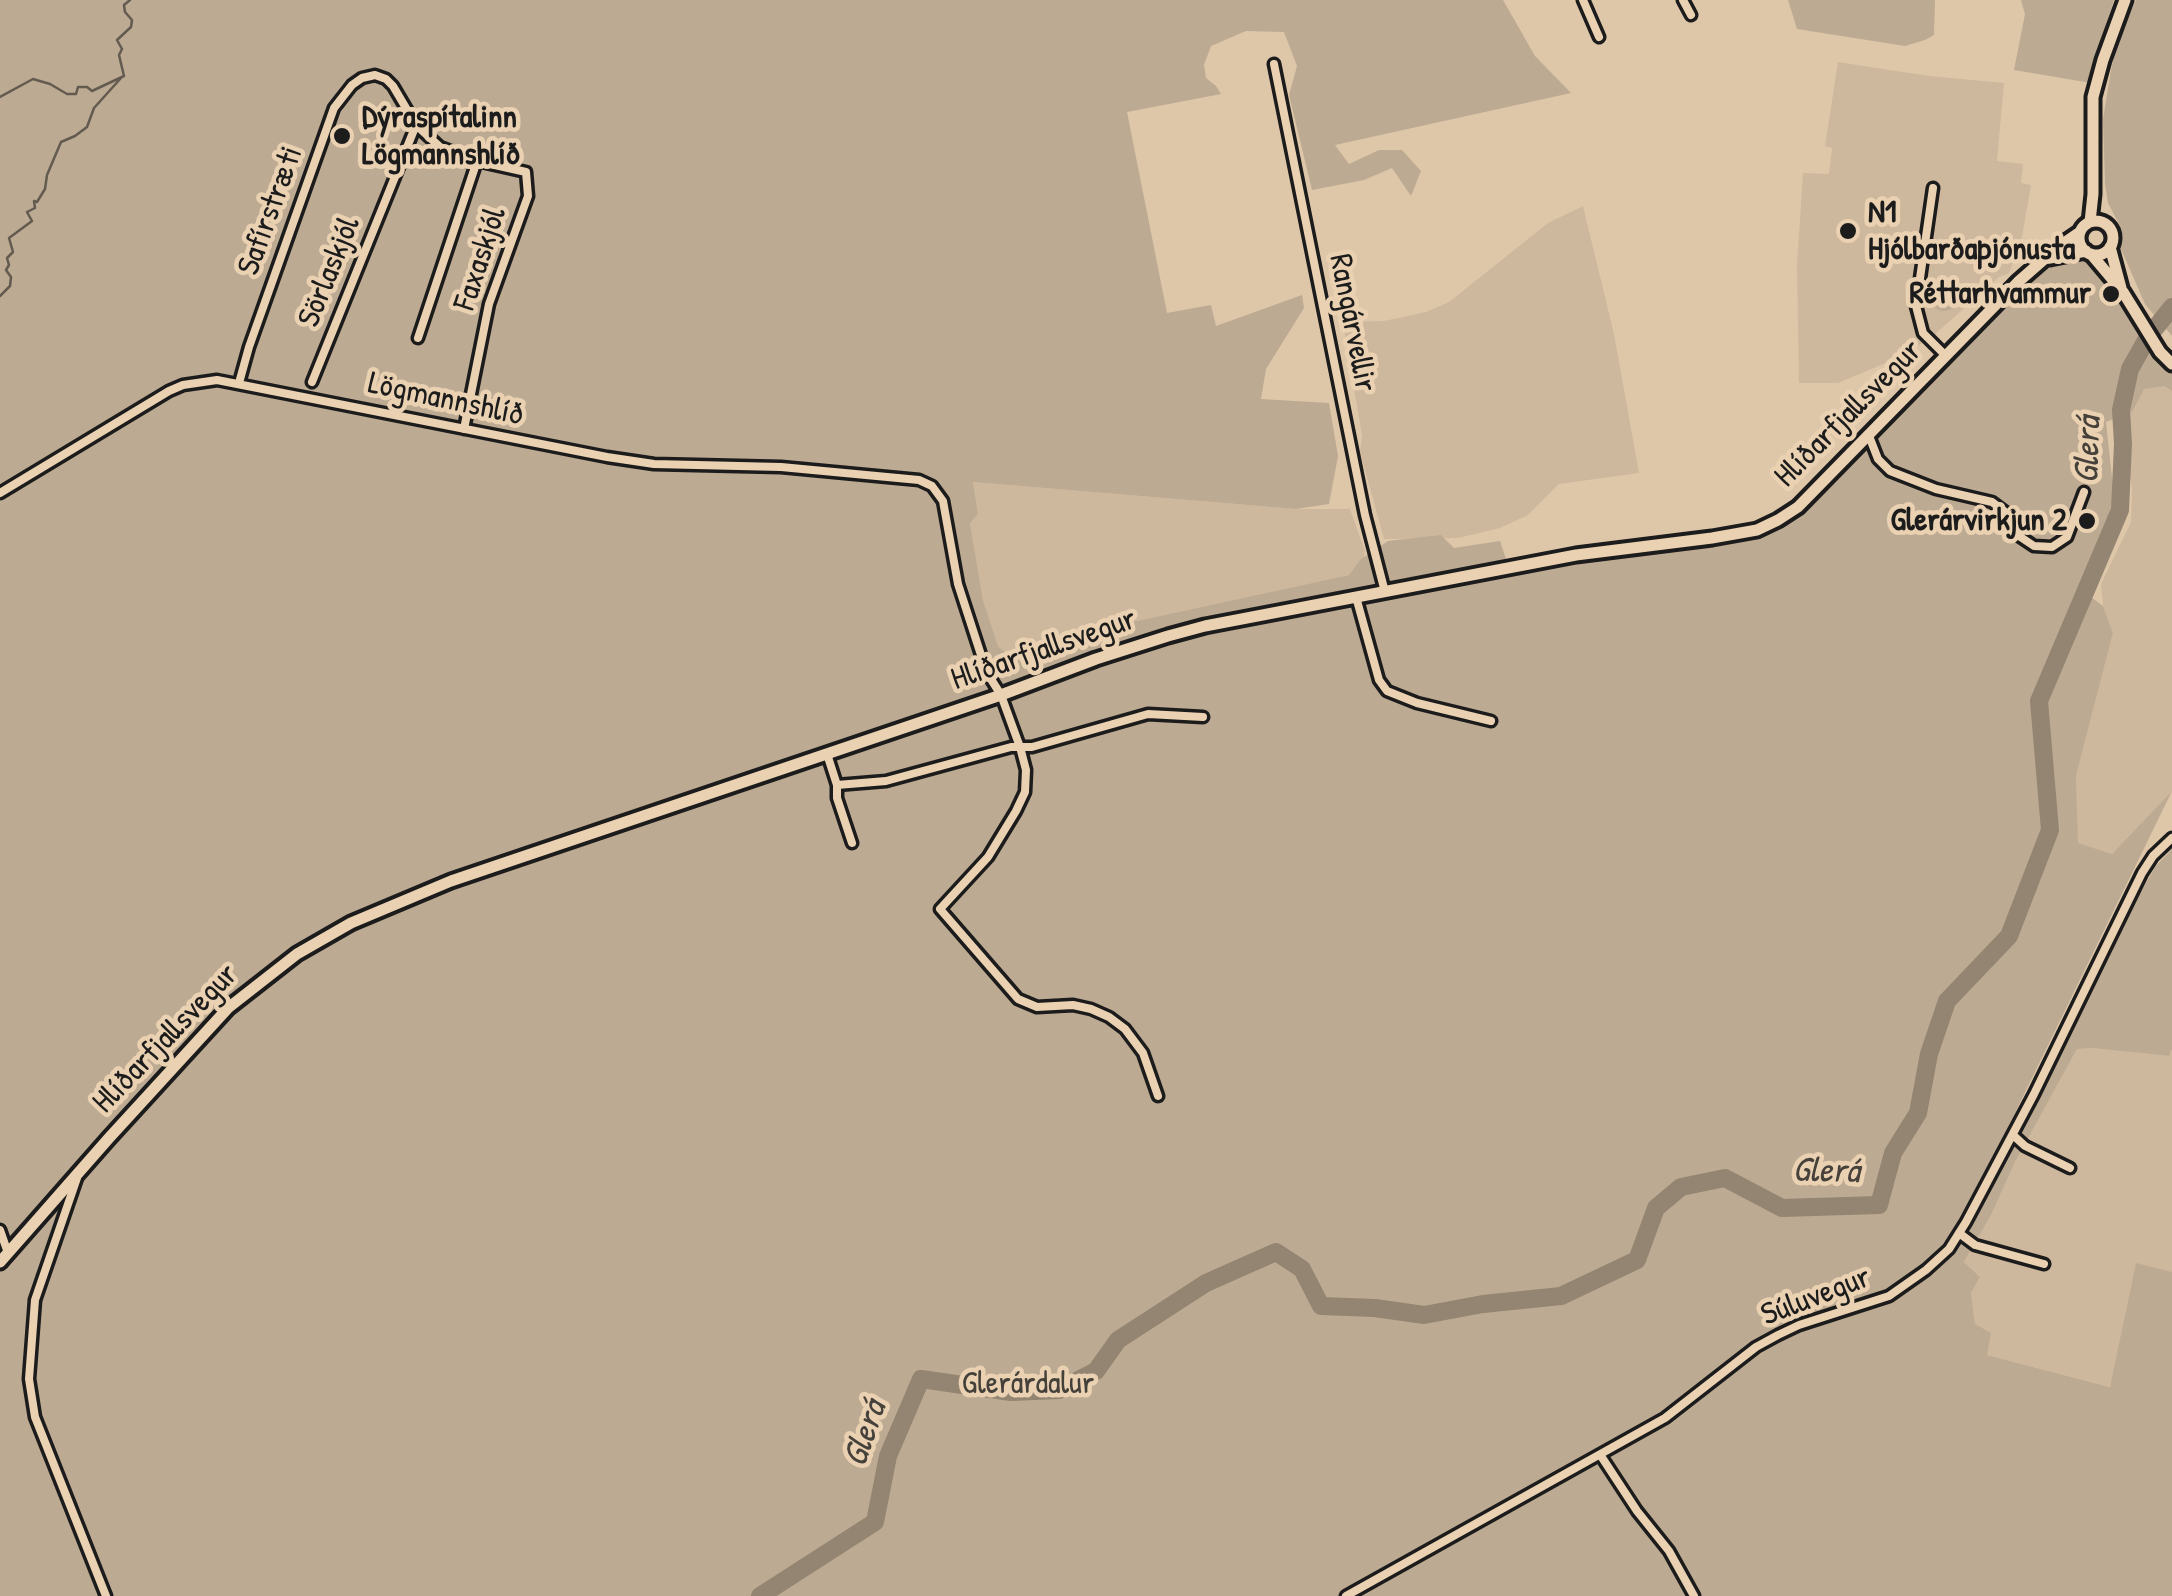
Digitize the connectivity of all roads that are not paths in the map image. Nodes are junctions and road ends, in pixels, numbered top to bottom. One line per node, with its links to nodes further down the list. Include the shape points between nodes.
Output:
1 (1583, 0): 5 (street)
2 (1684, 0): 4 (street)
3 (2126, 0): 11 (main road, via 2093,97)
4 (1691, 16)
5 (1599, 37)
6 (1274, 64): 26 (street, Rangárvellir)
7 (376, 75): 8 (street, Faxaskjól, via 394,86); 20 (street, Safírstræti, via 352,84 334,108)
8 (416, 125): 9 (street, Faxaskjól, via 440,147); 21 (street, Sörlaskjól)
9 (476, 161): 17 (street); 22 (street, Faxaskjól, via 526,172 528,196 488,304)
10 (1934, 188): 18 (street, via 1916,306 1919,325)
11 (2096, 222): 12 (main road); 13 (main road, via 2112,233)
12 (2080, 232): 14 (main road); 15 (main road, Hlíðarfjallsvegur)
13 (2110, 247): 14 (main road); 16 (main road)
14 (2089, 252): 15 (main road, Hlíðarfjallsvegur); 16 (main road)
15 (2046, 260): 18 (main road, Hlíðarfjallsvegur)
16 (2122, 292): 19 (main road)
17 (418, 338)
18 (1946, 356): 23 (main road, Hlíðarfjallsvegur)
19 (2172, 364)
20 (239, 382): 22 (street, Lögmannshlíð); 25 (street, Lögmannshlíð, via 201,381 169,390)
21 (312, 382)
22 (464, 429): 28 (street, Lögmannshlíð, via 654,464 780,467 932,486 943,501 958,584 982,658)
23 (1869, 436): 24 (street, via 1890,472 1998,505 2034,546 2052,547 2067,537); 26 (main road, Hlíðarfjallsvegur, via 1798,507 1757,530 1576,555)
24 (2084, 492)
25 (0, 493)
26 (1386, 592): 27 (main road, Hlíðarfjallsvegur)
27 (1356, 598): 28 (main road, Hlíðarfjallsvegur, via 1168,636); 30 (street, via 1388,691)
28 (1001, 695): 31 (street); 32 (main road, Hlíðarfjallsvegur)
29 (1203, 717): 31 (street, via 1148,714)
30 (1490, 721)
31 (1020, 747): 33 (street, via 886,781); 36 (street, via 1025,792 1016,811 988,857 940,909 1018,999 1082,1007 1118,1023 1144,1054)
32 (827, 754): 33 (street); 39 (main road, Hlíðarfjallsvegur, via 451,882 325,936 228,1008)
33 (838, 785): 35 (street)
34 (2172, 838): 37 (street, Súluvegur, via 2142,873)
35 (852, 843)
36 (1158, 1096)
37 (2013, 1135): 38 (street); 41 (street, Súluvegur)
38 (2070, 1168)
39 (78, 1173): 42 (main road, Hlíðarfjallsvegur); 45 (street, Hlíðarfjallsvegur, via 34,1300 29,1379 35,1417)
40 (0, 1230): 42 (street)
41 (1959, 1233): 43 (street, via 1974,1245); 44 (street, Súluvegur, via 1926,1270 1889,1296 1799,1325 1756,1347 1666,1418)
42 (4, 1257)
43 (2044, 1264)
44 (1602, 1456): 46 (street, Súluvegur); 47 (street)
45 (106, 1596)
46 (1346, 1596)
47 (1694, 1596)

